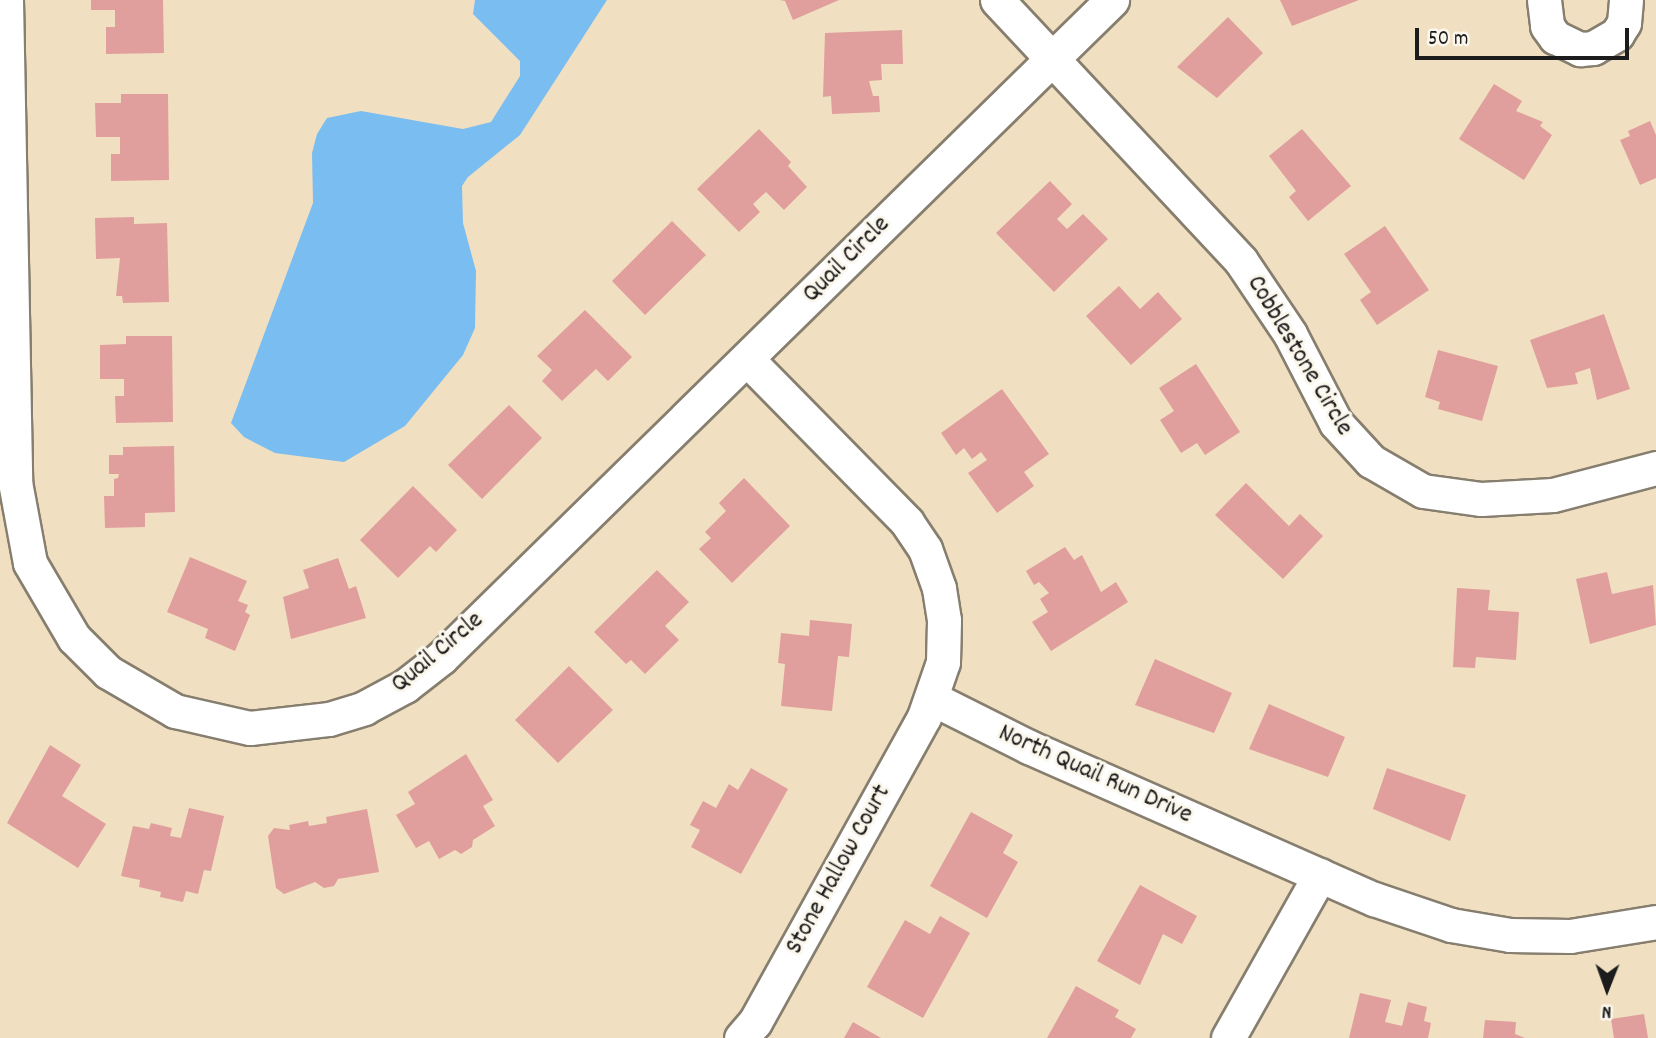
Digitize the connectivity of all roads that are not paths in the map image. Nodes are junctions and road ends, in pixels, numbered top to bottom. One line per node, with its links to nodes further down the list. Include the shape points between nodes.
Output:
1 (6, 0): 7 (street, Quail Circle, via 15,482 20,526 47,598 74,638 108,672 175,711 212,722 283,727 364,708 405,686 442,658)
2 (998, 0): 6 (street, Cobblestone Circle)
3 (1112, 0): 6 (street, Quail Circle)
4 (1544, 0): 5 (street, via 1547,26 1555,37 1580,49 1593,48 1617,34 1624,23)
5 (1626, 0)
6 (1051, 60): 7 (street, Quail Circle); 8 (street, Cobblestone Circle, via 1241,261 1290,334 1336,423 1371,461 1423,491 1481,499 1553,495)
7 (747, 359): 9 (street, via 907,522 925,549 944,620 943,662)
8 (1656, 468)
9 (933, 699): 10 (street, North Quail Run Drive, via 1029,747); 12 (street, Stone Hallow Court, via 755,1022)
10 (1320, 875): 11 (street, North Quail Run Drive, via 1451,925 1510,935 1570,936); 13 (street)
11 (1656, 922)
12 (741, 1038)
13 (1228, 1038)

